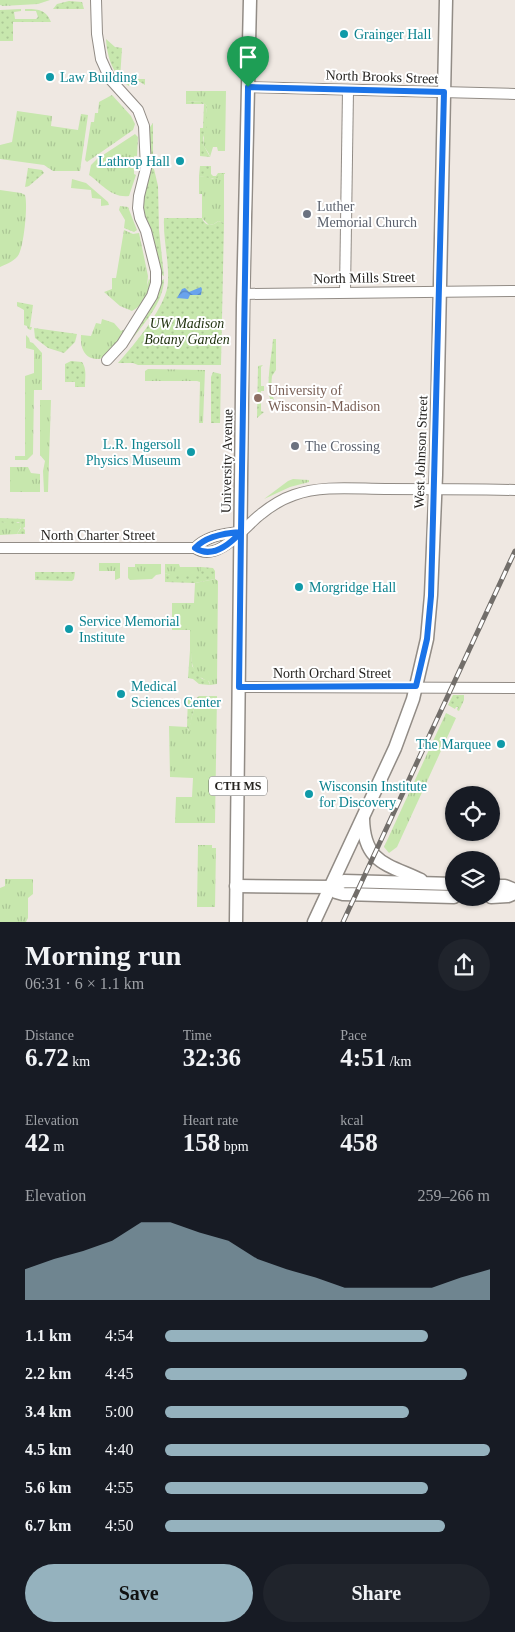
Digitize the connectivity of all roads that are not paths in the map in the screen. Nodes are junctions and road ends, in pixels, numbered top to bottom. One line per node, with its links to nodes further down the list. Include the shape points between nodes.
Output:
1 (96, 0): 12 (street, via 97,34 104,65 110,79 138,110 144,126 146,168 138,208 156,271 152,296 122,344)
2 (250, 0): 4 (main road, University Avenue / CTH MS)
3 (446, 0): 6 (main road, West Johnson Street)
4 (248, 87): 5 (street, North Brooks Street); 11 (main road, University Avenue / CTH MS)
5 (348, 90): 6 (street, North Brooks Street); 10 (street)
6 (444, 92): 7 (street, North Brooks Street); 8 (main road, West Johnson Street)
7 (515, 94)
8 (440, 290): 9 (street, North Mills Street); 10 (street, North Mills Street); 13 (main road, West Johnson Street)
9 (515, 290)
10 (345, 292): 11 (street, North Mills Street)
11 (244, 294): 15 (main road, University Avenue / CTH MS)
12 (107, 360)
13 (435, 489): 14 (street, North Charter Street); 15 (street, North Charter Street, via 306,492 277,502); 17 (main road, West Johnson Street, via 430,614)
14 (515, 490)
15 (241, 532): 16 (street, North Charter Street, via 228,545 203,551 195,548); 18 (main road, University Avenue / CTH MS)
16 (0, 548)
17 (416, 686): 18 (street, North Orchard Street); 19 (street, North Orchard Street); 20 (main road, West Johnson Street, via 395,748)
18 (239, 687): 23 (main road, University Avenue / CTH MS)
19 (515, 688)
20 (362, 818): 21 (main road, via 366,842 379,860); 24 (main road, West Johnson Street)
21 (428, 882): 22 (main road); 24 (main road, via 344,881); 28 (street)
22 (445, 883)
23 (236, 886): 24 (main road); 30 (main road, University Avenue / CTH MS)
24 (331, 886): 28 (main road, via 344,894); 31 (main road, West Johnson Street)
25 (500, 886): 26 (main road)
26 (515, 891): 27 (main road)
27 (500, 896)
28 (421, 897): 29 (main road)
29 (445, 897)
30 (236, 922)
31 (314, 922)

